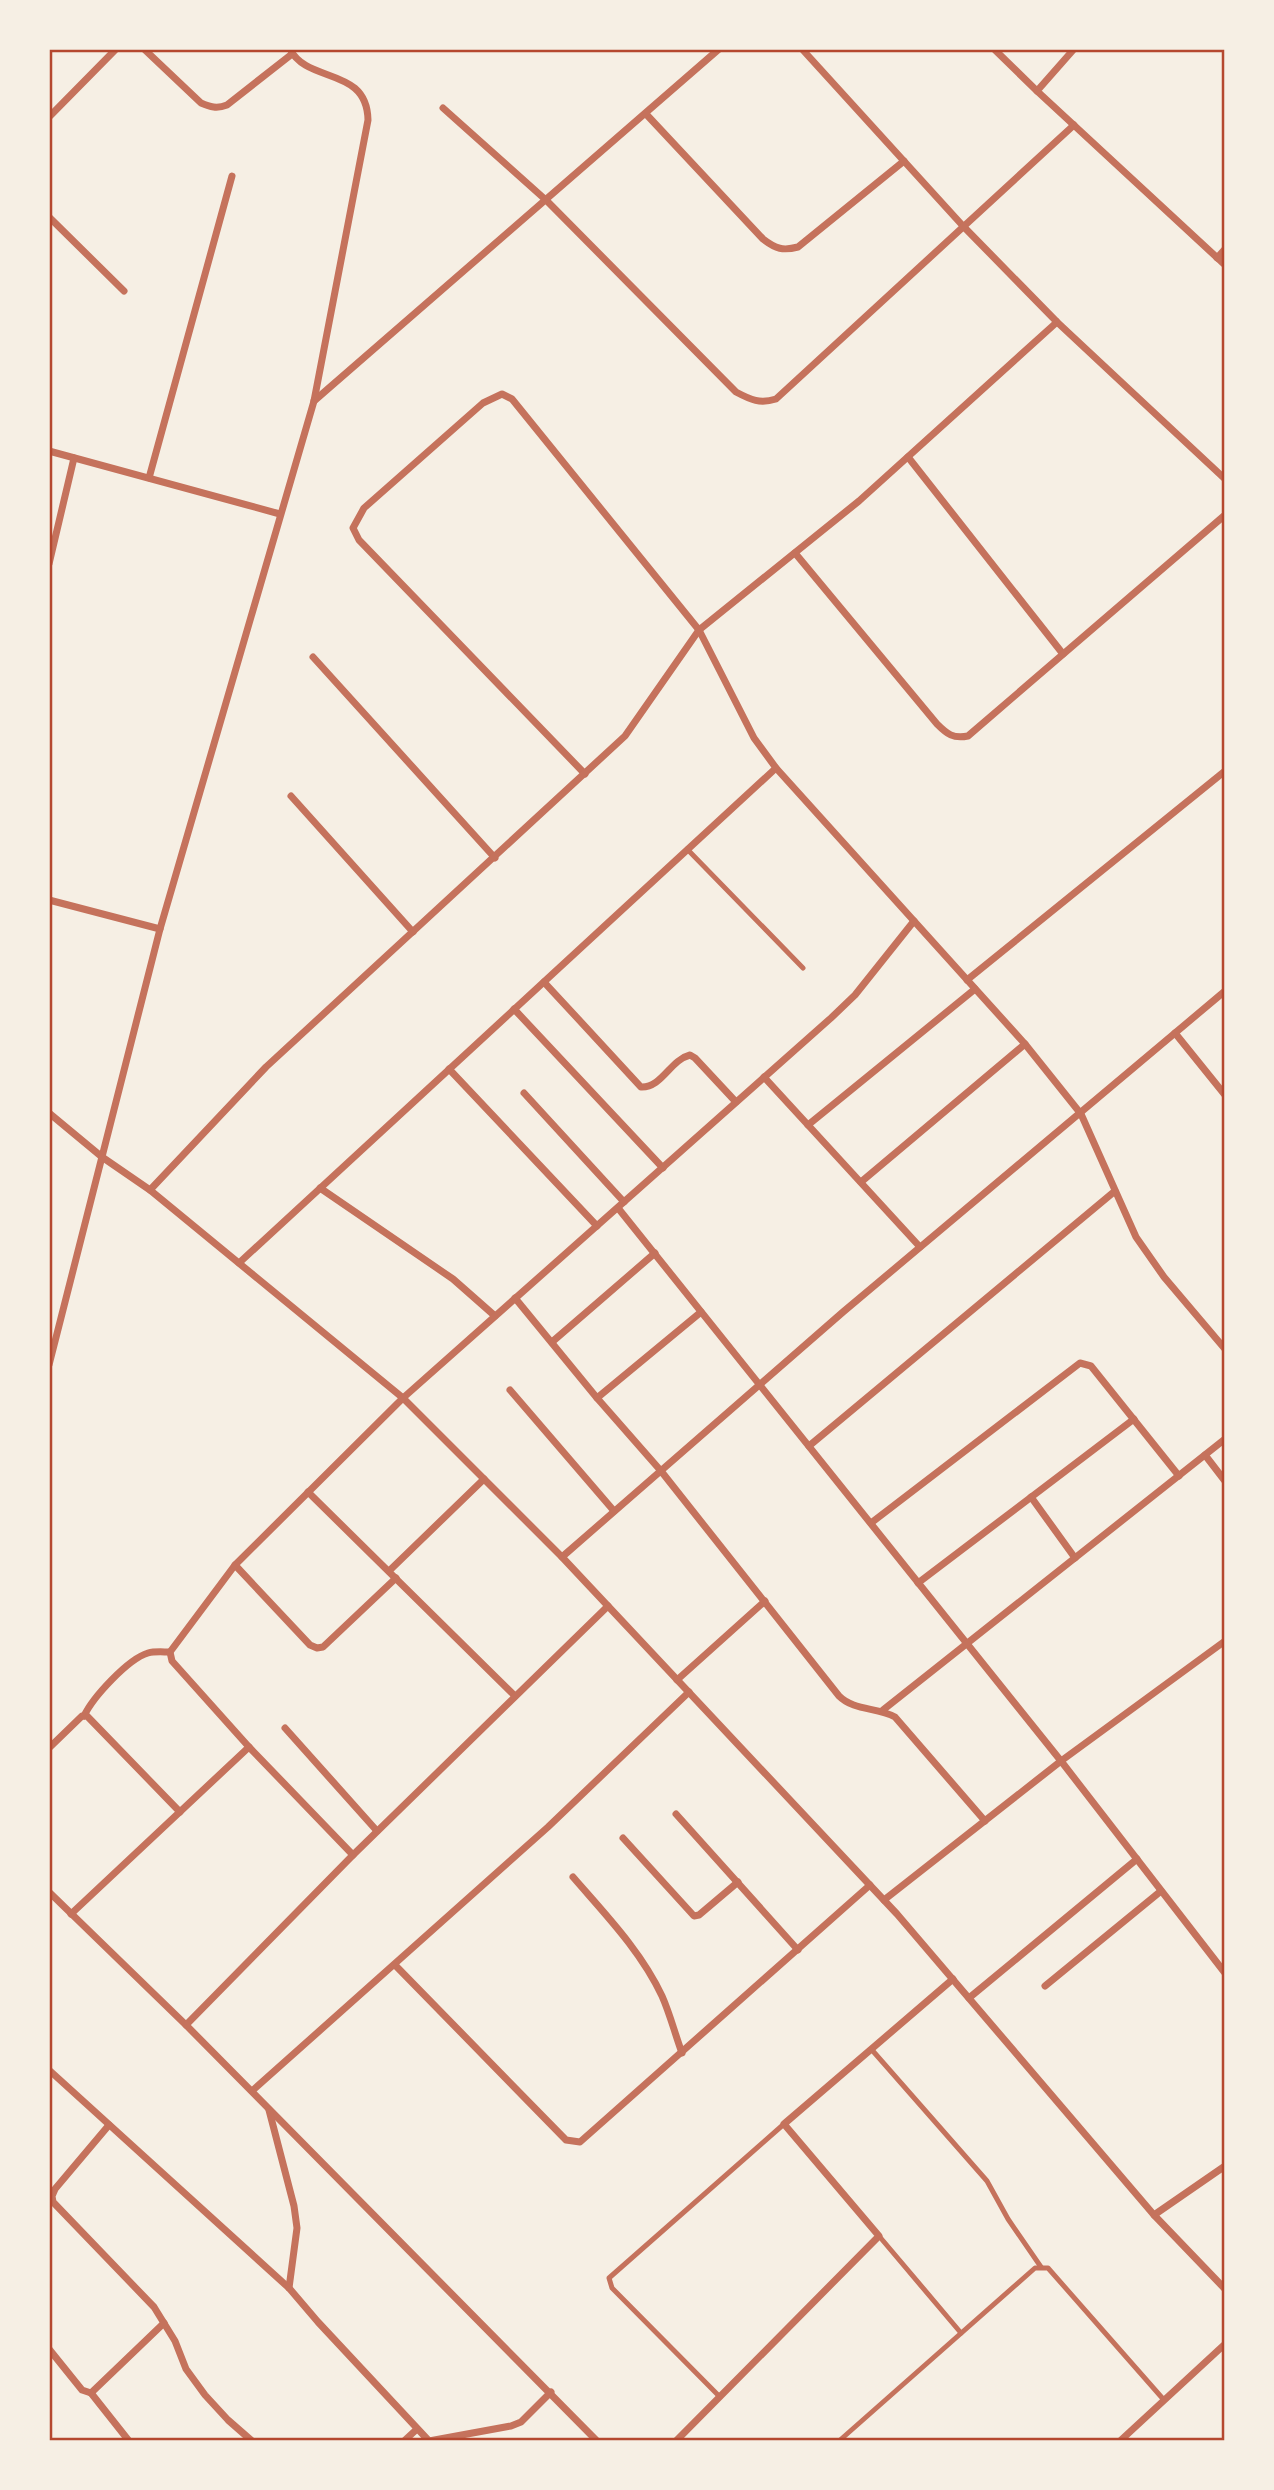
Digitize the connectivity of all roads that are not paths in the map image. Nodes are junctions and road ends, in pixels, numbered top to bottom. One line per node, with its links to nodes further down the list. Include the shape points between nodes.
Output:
1 (116, 49): 11 (street)
2 (144, 49): 7 (street, via 201,103 220,108)
3 (719, 49): 10 (street)
4 (802, 49): 13 (street)
5 (994, 49): 8 (street)
6 (1074, 49): 8 (street)
7 (291, 52): 23 (street, via 355,88 363,96 368,120)
8 (1037, 91): 12 (street)
9 (443, 108): 15 (street)
10 (646, 114): 13 (street, via 763,239 785,251 798,247); 15 (street)
11 (49, 117)
12 (1074, 125): 17 (street); 19 (street)
13 (904, 161): 17 (street)
14 (232, 176): 27 (street)
15 (547, 201): 17 (street, via 736,392 763,403 776,398); 23 (street)
16 (49, 217): 21 (street)
17 (963, 226): 22 (street)
18 (1225, 248): 19 (street)
19 (1217, 258): 20 (street)
20 (1225, 265)
21 (124, 291)
22 (1057, 322): 25 (street); 28 (street)
23 (314, 401): 29 (street)
24 (49, 451): 26 (street)
25 (908, 457): 31 (street); 34 (street)
26 (74, 458): 27 (street); 32 (street)
27 (149, 478): 29 (street)
28 (1225, 479)
29 (279, 514): 44 (street)
30 (1225, 515): 34 (street)
31 (795, 553): 33 (street); 34 (street, via 937,724 956,739 968,736)
32 (49, 564)
33 (699, 630): 36 (street, via 754,738); 38 (street, via 625,737); 38 (street, via 512,399 502,394 483,403 364,508 353,528 359,540)
34 (1063, 654)
35 (313, 657): 41 (street)
36 (776, 768): 40 (street); 43 (street)
37 (1225, 771): 47 (street)
38 (585, 774): 41 (street)
39 (291, 796): 45 (street)
40 (687, 849): 46 (lane); 48 (street)
41 (495, 858): 45 (street)
42 (49, 900): 44 (street)
43 (914, 921): 47 (street); 55 (street, via 855,995)
44 (160, 929): 62 (street)
45 (414, 932): 66 (street, via 266,1066)
46 (803, 968)
47 (967, 980): 49 (street)
48 (544, 982): 51 (street); 58 (street, via 640,1087 653,1085 690,1055)
49 (975, 989): 53 (street); 61 (street)
50 (1225, 991): 52 (street)
51 (514, 1009): 54 (street); 63 (street)
52 (1175, 1033): 57 (street); 60 (street)
53 (1025, 1044): 60 (street); 64 (street)
54 (449, 1069): 65 (street); 69 (street)
55 (764, 1077): 58 (street); 61 (street)
56 (524, 1093): 68 (street)
57 (1225, 1095)
58 (736, 1102): 63 (street)
59 (49, 1113): 62 (street)
60 (1081, 1114): 67 (street); 70 (street)
61 (808, 1125): 64 (street)
62 (102, 1157): 66 (street); 78 (street)
63 (663, 1168): 68 (street)
64 (861, 1182): 70 (street)
65 (320, 1188): 72 (street); 75 (street, via 453,1279)
66 (150, 1190): 72 (street)
67 (1115, 1191): 77 (street, via 1150,1259); 85 (street)
68 (621, 1205): 69 (street); 71 (street)
69 (597, 1226): 73 (street)
70 (920, 1247): 79 (street)
71 (655, 1253): 74 (street); 76 (street)
72 (239, 1263): 81 (street)
73 (515, 1298): 75 (street); 76 (street)
74 (701, 1312): 79 (street); 82 (street)
75 (495, 1316): 81 (street)
76 (552, 1342): 82 (street)
77 (1225, 1349)
78 (49, 1365)
79 (760, 1384): 85 (street); 87 (street)
80 (510, 1390): 93 (street)
81 (403, 1398): 89 (street); 91 (street)
82 (597, 1398): 87 (street)
83 (1133, 1419): 88 (street); 92 (street); 94 (street, via 1091,1366 1080,1363)
84 (1225, 1439): 86 (street)
85 (809, 1446): 94 (street)
86 (1205, 1455): 88 (street); 90 (street)
87 (661, 1471): 93 (street); 101 (street)
88 (1179, 1475): 96 (street)
89 (484, 1479): 95 (street); 98 (street)
90 (1225, 1481)
91 (308, 1492): 97 (street); 98 (street)
92 (1031, 1497): 96 (street); 100 (street)
93 (614, 1511): 95 (street)
94 (871, 1524): 100 (street)
95 (562, 1557): 102 (street)
96 (1074, 1558): 104 (street)
97 (236, 1565): 99 (street, via 317,1648); 105 (street)
98 (389, 1571): 99 (street)
99 (396, 1578): 108 (street)
100 (918, 1583): 104 (street)
101 (765, 1601): 106 (street); 109 (street, via 846,1702)
102 (608, 1606): 106 (street); 108 (street)
103 (1225, 1641): 114 (street)
104 (967, 1643): 109 (street); 114 (street)
105 (170, 1652): 110 (street, via 151,1652 134,1660 97,1696); 113 (street, via 172,1661)
106 (677, 1679): 107 (street)
107 (689, 1692): 124 (street); 130 (street)
108 (515, 1696): 118 (street)
109 (883, 1710): 117 (street, via 895,1717)
110 (84, 1716): 112 (street); 115 (street)
111 (285, 1728): 118 (street)
112 (49, 1748)
113 (249, 1748): 115 (street); 120 (street)
114 (1061, 1761): 117 (street); 121 (street)
115 (180, 1812): 128 (street)
116 (676, 1814): 123 (street)
117 (985, 1821): 127 (street)
118 (377, 1831): 120 (street)
119 (623, 1838): 123 (street, via 694,1916)
120 (353, 1855): 135 (street)
121 (1137, 1859): 125 (street); 134 (street)
122 (573, 1877): 137 (street, via 654,1980)
123 (738, 1882): 129 (street)
124 (870, 1885): 127 (street); 129 (street)
125 (1161, 1891): 131 (street); 133 (street)
126 (49, 1892): 128 (street)
127 (884, 1900): 132 (street)
128 (71, 1914): 135 (street)
129 (798, 1950): 137 (street)
130 (395, 1965): 137 (street, via 573,2143 580,2142); 139 (street)
131 (1225, 1973)
132 (953, 1979): 134 (street); 136 (street)
133 (1045, 1986)
134 (969, 1998): 144 (street)
135 (186, 2025): 139 (street)
136 (872, 2050): 141 (street); 146 (lane, via 987,2180)
137 (682, 2053)
138 (49, 2070): 142 (street)
139 (252, 2091): 140 (street)
140 (268, 2107): 147 (street, via 297,2228); 153 (street)
141 (784, 2124): 145 (street); 155 (lane, via 609,2278 612,2288)
142 (109, 2125): 147 (street); 149 (street, via 55,2189 53,2202)
143 (1225, 2166): 144 (street)
144 (1154, 2215): 148 (street)
145 (878, 2236): 150 (lane); 155 (street)
146 (1041, 2267): 150 (lane); 156 (lane, via 1048,2268)
147 (289, 2287): 157 (street)
148 (1225, 2289)
149 (164, 2323): 154 (street); 159 (street, via 186,2369 205,2395)
150 (961, 2333): 163 (lane)
151 (1225, 2344): 156 (street)
152 (49, 2349): 154 (street, via 82,2390)
153 (551, 2392): 157 (street, via 511,2426 429,2441); 161 (street)
154 (91, 2393): 158 (street)
155 (720, 2397): 162 (street)
156 (1164, 2400): 164 (street)
157 (417, 2429): 160 (street)
158 (129, 2441)
159 (252, 2441)
160 (404, 2441)
161 (597, 2441)
162 (676, 2441)
163 (839, 2441)
164 (1120, 2441)

